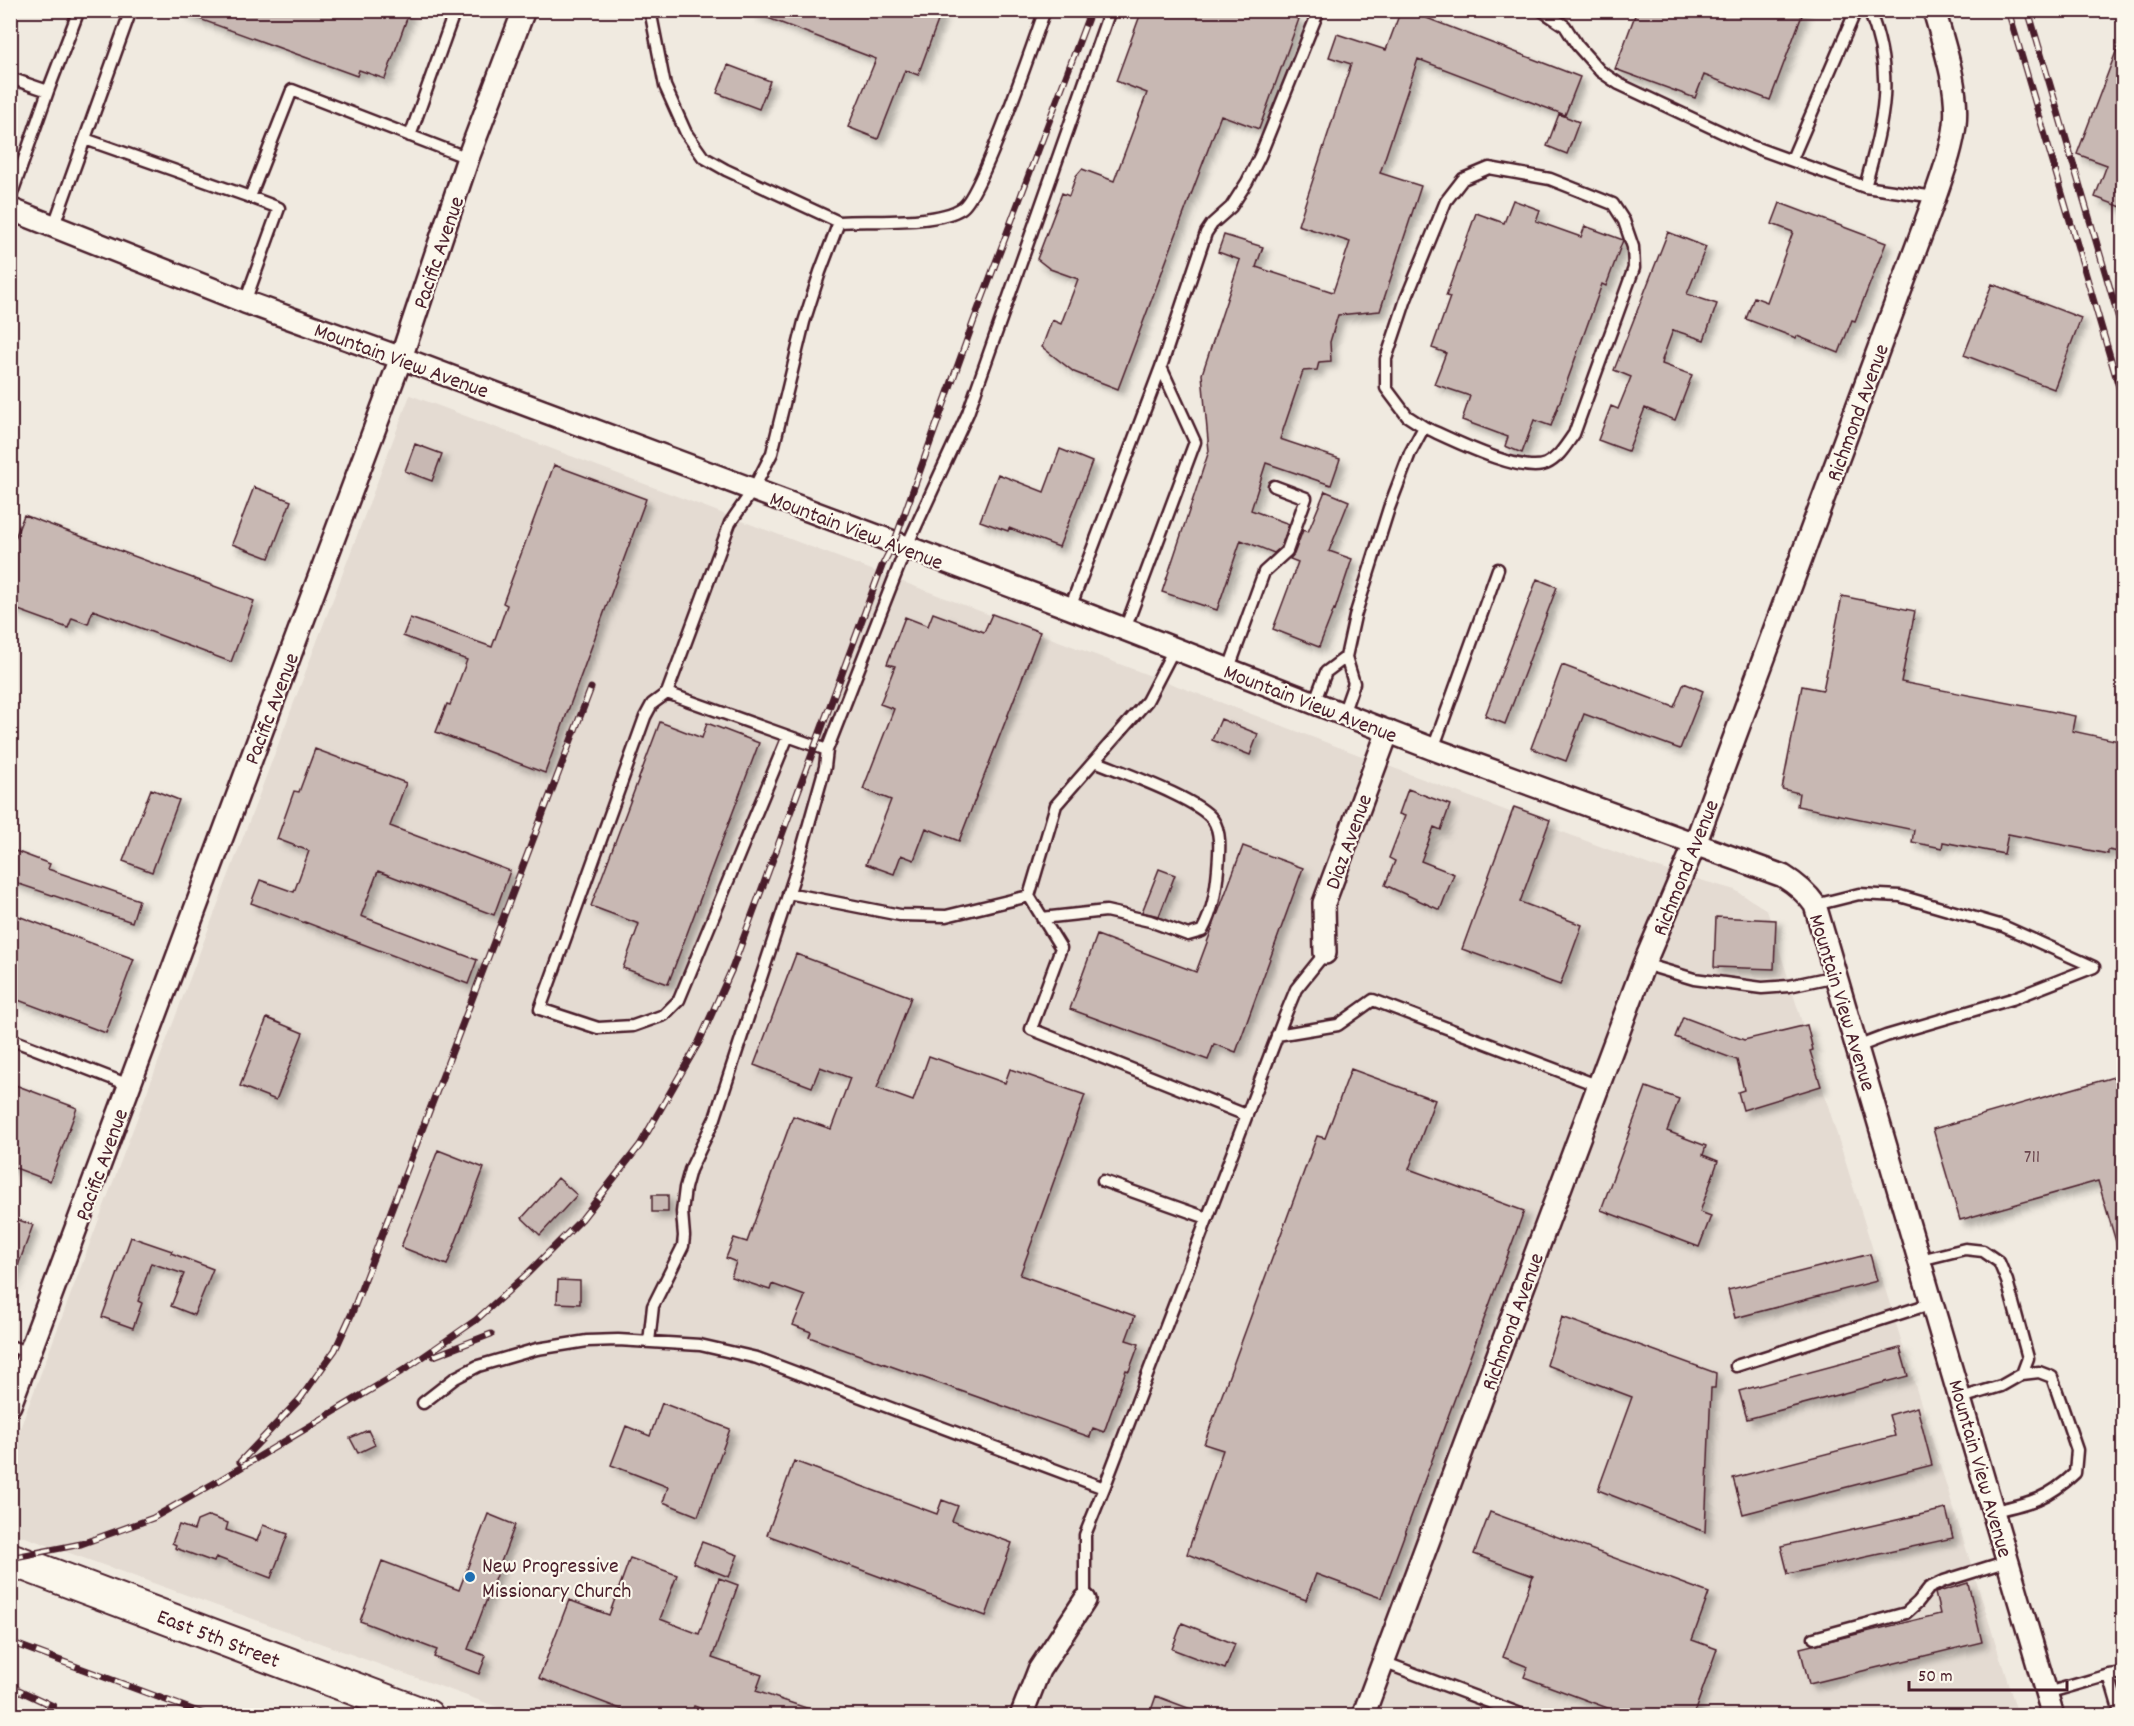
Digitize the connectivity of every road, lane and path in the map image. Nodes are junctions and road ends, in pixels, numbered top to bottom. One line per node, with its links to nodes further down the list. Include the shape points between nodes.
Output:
1 (79, 10): 14 (lane)
2 (131, 10): 16 (lane)
3 (455, 10): 15 (lane)
4 (525, 10): 17 (street, Pacific Avenue)
5 (650, 10): 24 (lane, via 665,86 686,133 703,157)
6 (1045, 10): 24 (lane, via 986,167 962,208 908,220)
7 (1110, 10): 32 (lane, via 968,413)
8 (1319, 10): 28 (lane, via 1247,182 1232,207 1206,233)
9 (1541, 10): 18 (lane, via 1565,26 1600,71 1618,84 1751,146)
10 (1856, 10): 18 (lane)
11 (1869, 10): 19 (lane, via 1885,66 1885,106)
12 (1934, 10): 21 (street, Richmond Avenue, via 1947,60 1955,122 1952,145)
13 (10, 78): 14 (lane)
14 (48, 91): 22 (lane)
15 (410, 135): 17 (lane); 20 (lane, via 292,90)
16 (85, 139): 20 (lane); 25 (lane)
17 (468, 158): 27 (street, Pacific Avenue)
18 (1792, 159): 19 (lane)
19 (1865, 187): 21 (lane)
20 (250, 197): 26 (lane, via 279,208)
21 (1935, 197): 47 (street, Richmond Avenue)
22 (10, 198)
23 (10, 209): 25 (street, Mountain View Avenue)
24 (839, 222): 31 (lane, via 804,322 772,453)
25 (54, 225): 26 (street, Mountain View Avenue)
26 (245, 302): 27 (street, Mountain View Avenue)
27 (401, 358): 31 (street, Mountain View Avenue); 58 (street, Pacific Avenue)
28 (1161, 367): 34 (lane); 35 (lane, via 1195,442)
29 (1424, 427): 29 (lane, via 1503,460 1528,466 1545,465 1558,456 1574,434 1634,267 1633,247 1613,204 1550,180 1489,168 1463,178 1446,201 1386,359 1386,388 1407,416); 37 (lane, via 1389,508)
30 (1274, 486): 38 (lane, via 1306,498 1287,551 1264,572)
31 (753, 490): 32 (street, Mountain View Avenue); 39 (lane, via 730,523)
32 (906, 548): 34 (street, Mountain View Avenue); 45 (lane)
33 (1498, 569): 44 (lane)
34 (1070, 609): 35 (street, Mountain View Avenue)
35 (1125, 629): 36 (street, Mountain View Avenue)
36 (1174, 649): 38 (street, Mountain View Avenue); 46 (lane, via 1147,702)
37 (1346, 657): 40 (lane, via 1326,672); 41 (lane, via 1354,683)
38 (1228, 671): 40 (street, Mountain View Avenue)
39 (667, 693): 43 (lane); 43 (lane, via 652,704 645,717 540,1009 598,1028 633,1026 664,1015 679,1000)
40 (1314, 703): 41 (street, Mountain View Avenue)
41 (1343, 714): 42 (street, Mountain View Avenue)
42 (1388, 731): 44 (street, Mountain View Avenue); 52 (street, Diaz Avenue, via 1324,903)
43 (788, 736): 45 (lane)
44 (1433, 749): 47 (street, Mountain View Avenue)
45 (827, 750): 48 (lane)
46 (1095, 761): 49 (lane, via 1056,805); 51 (lane, via 1195,804 1213,820 1220,846 1211,915 1202,931 1188,935 1106,910)
47 (1695, 844): 50 (street, Mountain View Avenue, via 1783,876); 53 (street, Richmond Avenue)
48 (788, 893): 49 (lane, via 900,915 946,916); 65 (lane, via 715,1118 690,1170 682,1212 682,1246 653,1306)
49 (1029, 896): 51 (lane)
50 (1815, 905): 54 (street, Mountain View Avenue); 57 (lane, via 1859,894 1900,896 2003,926 2094,967 2012,999)
51 (1042, 918): 60 (lane, via 1061,948 1030,1029)
52 (1325, 953): 55 (lane, via 1296,989)
53 (1644, 963): 54 (lane, via 1694,979 1762,988); 59 (street, Richmond Avenue)
54 (1836, 976): 57 (street, Mountain View Avenue)
55 (1277, 1035): 59 (lane, via 1338,1024 1372,1000); 60 (lane)
56 (10, 1039): 58 (lane)
57 (1857, 1047): 63 (street, Mountain View Avenue)
58 (129, 1085): 66 (street, Pacific Avenue)
59 (1599, 1086): 78 (street, Richmond Avenue)
60 (1246, 1115): 62 (lane)
61 (1103, 1181): 62 (lane)
62 (1207, 1218): 72 (lane)
63 (1920, 1260): 64 (street, Mountain View Avenue); 68 (lane, via 1965,1249 1983,1251 1999,1262 2028,1358)
64 (1934, 1303): 67 (lane); 69 (street, Mountain View Avenue)
65 (649, 1342): 70 (lane, via 587,1341 502,1358 463,1374); 72 (lane, via 700,1345 756,1358)
66 (20, 1349): 71 (street, Pacific Avenue)
67 (1736, 1366)
68 (2022, 1374): 69 (lane, via 2001,1386); 73 (lane, via 2039,1372 2052,1377 2077,1450 2075,1473 2060,1488 2033,1502)
69 (1961, 1398): 73 (street, Mountain View Avenue)
70 (423, 1403)
71 (10, 1405)
72 (1104, 1488): 76 (lane, via 1085,1534)
73 (1994, 1511): 75 (street, Mountain View Avenue)
74 (10, 1559): 82 (main road, East 5th Street)
75 (2008, 1561): 77 (lane, via 1929,1588 1906,1613); 81 (street, Mountain View Avenue)
76 (1085, 1600): 83 (street, via 1039,1670)
77 (1814, 1638)
78 (1383, 1662): 84 (street, Richmond Avenue); 85 (lane)
79 (2124, 1673): 80 (lane)
80 (2109, 1675): 81 (lane); 87 (lane)
81 (2047, 1693): 86 (street, Mountain View Avenue)
82 (427, 1716)
83 (1021, 1716)
84 (1363, 1716)
85 (1526, 1716)
86 (2053, 1716)
87 (2121, 1716)

